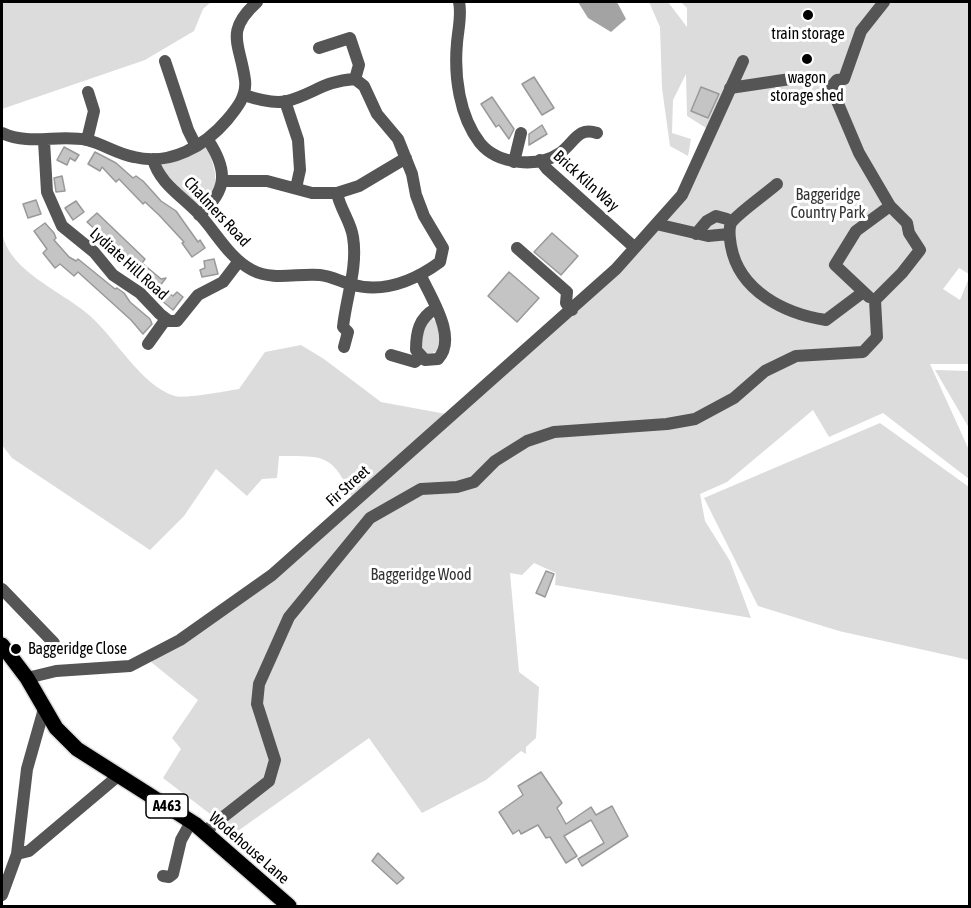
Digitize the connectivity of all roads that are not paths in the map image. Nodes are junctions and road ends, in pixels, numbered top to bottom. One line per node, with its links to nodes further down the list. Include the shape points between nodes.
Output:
1 (257, 2): 11 (street, via 241,18 235,34 245,80)
2 (459, 2): 22 (street, via 455,68 464,112 481,143)
3 (884, 2): 27 (street, via 861,31 844,79 831,87 859,153)
4 (319, 48): 8 (street, via 350,38 359,65)
5 (165, 61): 18 (street, via 177,98)
6 (743, 61): 9 (street, Fir Street)
7 (797, 78): 9 (street)
8 (355, 79): 12 (street, via 324,83); 19 (street, Chalmers Road, via 364,86)
9 (730, 88): 30 (street, Fir Street, via 682,195)
10 (88, 92): 16 (street, via 94,111)
11 (244, 95): 12 (street); 18 (street, via 234,111)
12 (285, 102): 25 (street, via 298,140 300,170)
13 (2, 132): 17 (street)
14 (521, 133): 22 (street)
15 (597, 133): 21 (street, via 581,132 560,153)
16 (87, 140): 17 (street); 20 (street, via 135,158)
17 (44, 141): 42 (street, Lydiate Hill Road, via 47,192 63,226)
18 (202, 143): 20 (street, via 177,156); 23 (street, via 217,153)
19 (406, 158): 26 (street, via 359,186); 36 (street, Chalmers Road, via 420,205 443,248 440,262)
20 (153, 159): 28 (street, Chalmers Road, via 156,172)
21 (540, 160): 22 (street, Brick Kiln Way); 33 (street, Brick Kiln Way)
22 (514, 162)
23 (223, 181): 25 (street, via 267,181); 28 (street, via 212,204)
24 (777, 184): 32 (street, via 731,224)
25 (296, 188): 26 (street, via 312,193)
26 (337, 193): 37 (street, via 353,235)
27 (890, 206): 38 (street, via 856,231 835,265); 39 (street, via 906,224 920,250)
28 (199, 215): 35 (street, Chalmers Road)
29 (727, 219): 31 (street, via 716,216)
30 (656, 224): 31 (street); 33 (street, Fir Street)
31 (696, 234): 32 (street)
32 (729, 234): 38 (street, via 734,262 747,282 773,303 805,317 826,320)
33 (634, 247): 41 (street, Fir Street)
34 (518, 248): 41 (street, via 561,285)
35 (239, 261): 37 (street, Chalmers Road, via 267,275 321,275); 42 (street, Lydiate Hill Road, via 223,282 198,295 177,321)
36 (421, 276): 37 (street, Chalmers Road, via 390,286 369,288); 40 (street)
37 (351, 284): 44 (street, via 343,327 348,332)
38 (862, 292): 39 (street)
39 (875, 300): 54 (street, via 877,337 863,352 796,356 765,371 734,398 695,419 554,432 527,441 474,482 421,489 370,518 289,617 259,684 257,704 275,760 269,781)
40 (435, 309): 46 (street, via 420,322 416,350); 46 (street, via 446,335 446,346 438,359)
41 (572, 310): 50 (street, Fir Street, via 272,576 180,640 130,666 56,671)
42 (166, 319): 43 (street)
43 (148, 344)
44 (344, 347)
45 (392, 355): 46 (street, via 415,362)
46 (421, 357)
47 (2, 589): 48 (street)
48 (54, 643)
49 (2, 645): 50 (main road, A463)
50 (27, 678): 51 (main road, A463)
51 (44, 709): 52 (main road, Wodehouse Lane / A463, via 77,749); 55 (street, via 27,769)
52 (118, 776): 53 (main road, Wodehouse Lane / A463); 55 (street, via 29,851)
53 (191, 822): 54 (main road, Wodehouse Lane / A463); 56 (street, via 173,874 169,878)
54 (204, 832): 58 (main road, Wodehouse Lane / A463)
55 (17, 854): 57 (street)
56 (163, 876)
57 (2, 895)
58 (289, 906)

